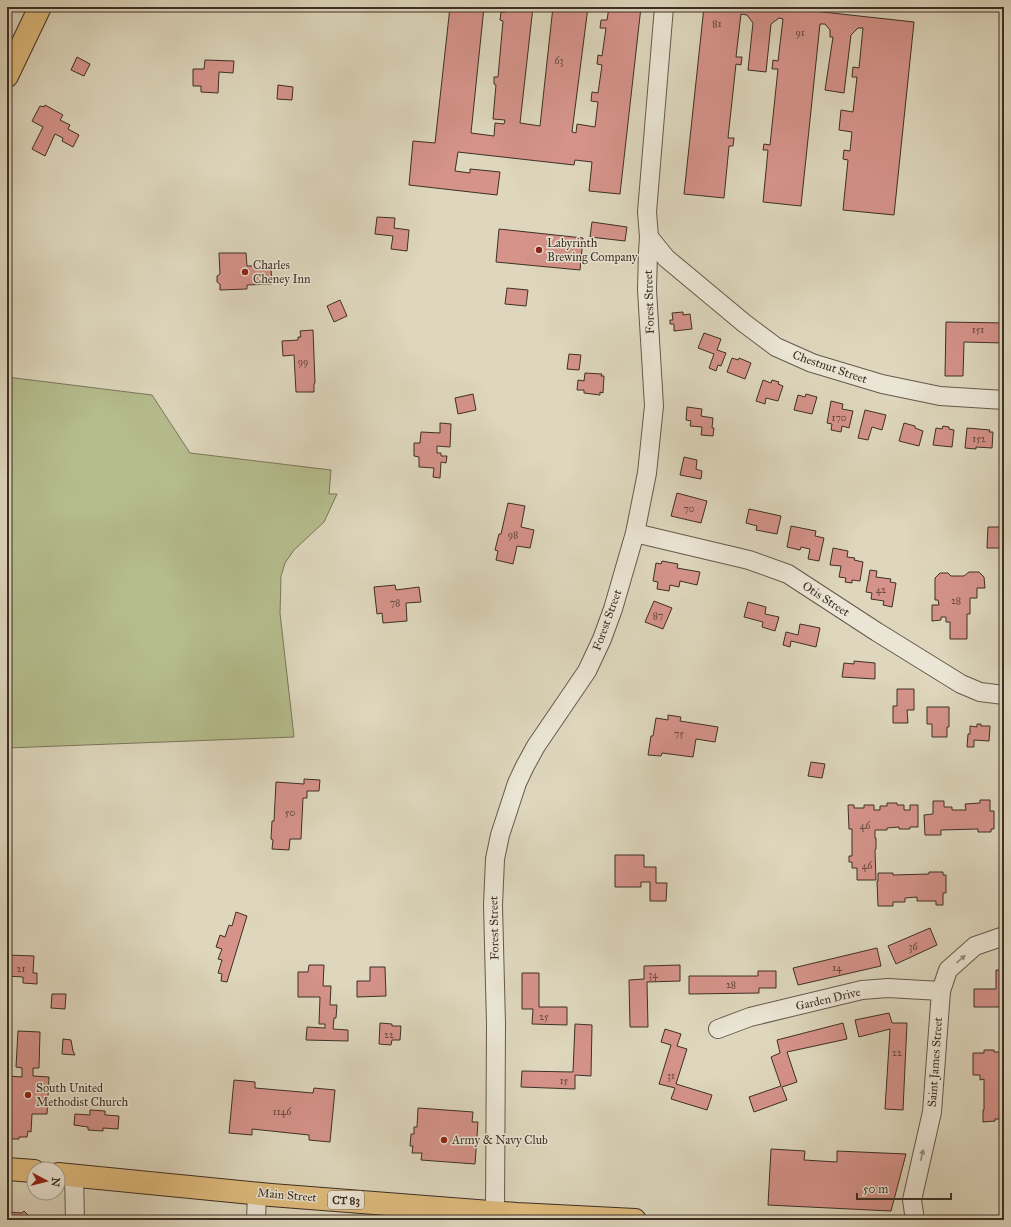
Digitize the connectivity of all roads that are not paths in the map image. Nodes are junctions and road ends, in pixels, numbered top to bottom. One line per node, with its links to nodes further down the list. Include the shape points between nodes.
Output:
1 (40, 7): 3 (main road)
2 (664, 7): 4 (street, Forest Street, via 647,212)
3 (7, 76)
4 (650, 237): 5 (street, Chestnut Street, via 666,258 744,323 776,347 812,364 882,384 940,396); 6 (street, Forest Street, via 647,290 654,406 647,473)
5 (1004, 400)
6 (635, 533): 7 (street, Otis Street, via 749,560 788,574 960,684 980,692); 16 (street, Forest Street, via 602,639 587,671 525,766 500,835 495,859)
7 (1004, 695)
8 (1004, 936): 9 (street, Saint James Street, one-way to 8, via 948,970 960,959 975,946)
9 (941, 991): 10 (street, Garden Drive, via 888,988 862,990 750,1017); 22 (street, Saint James Street, one-way to 9, via 912,1200 932,1112)
10 (718, 1029)
11 (7, 1169): 12 (main road)
12 (26, 1170)
13 (66, 1174): 14 (main road, Main Street / CT 83); 19 (street)
14 (257, 1193): 15 (main road, Main Street / CT 83); 20 (street)
15 (405, 1212): 16 (main road, Main Street / CT 83)
16 (495, 1212): 17 (main road, Main Street / CT 83)
17 (566, 1218): 18 (main road, Main Street / CT 83)
18 (604, 1219): 21 (main road, Main Street / CT 83)
19 (75, 1220)
20 (256, 1220)
21 (635, 1220)
22 (915, 1220)

